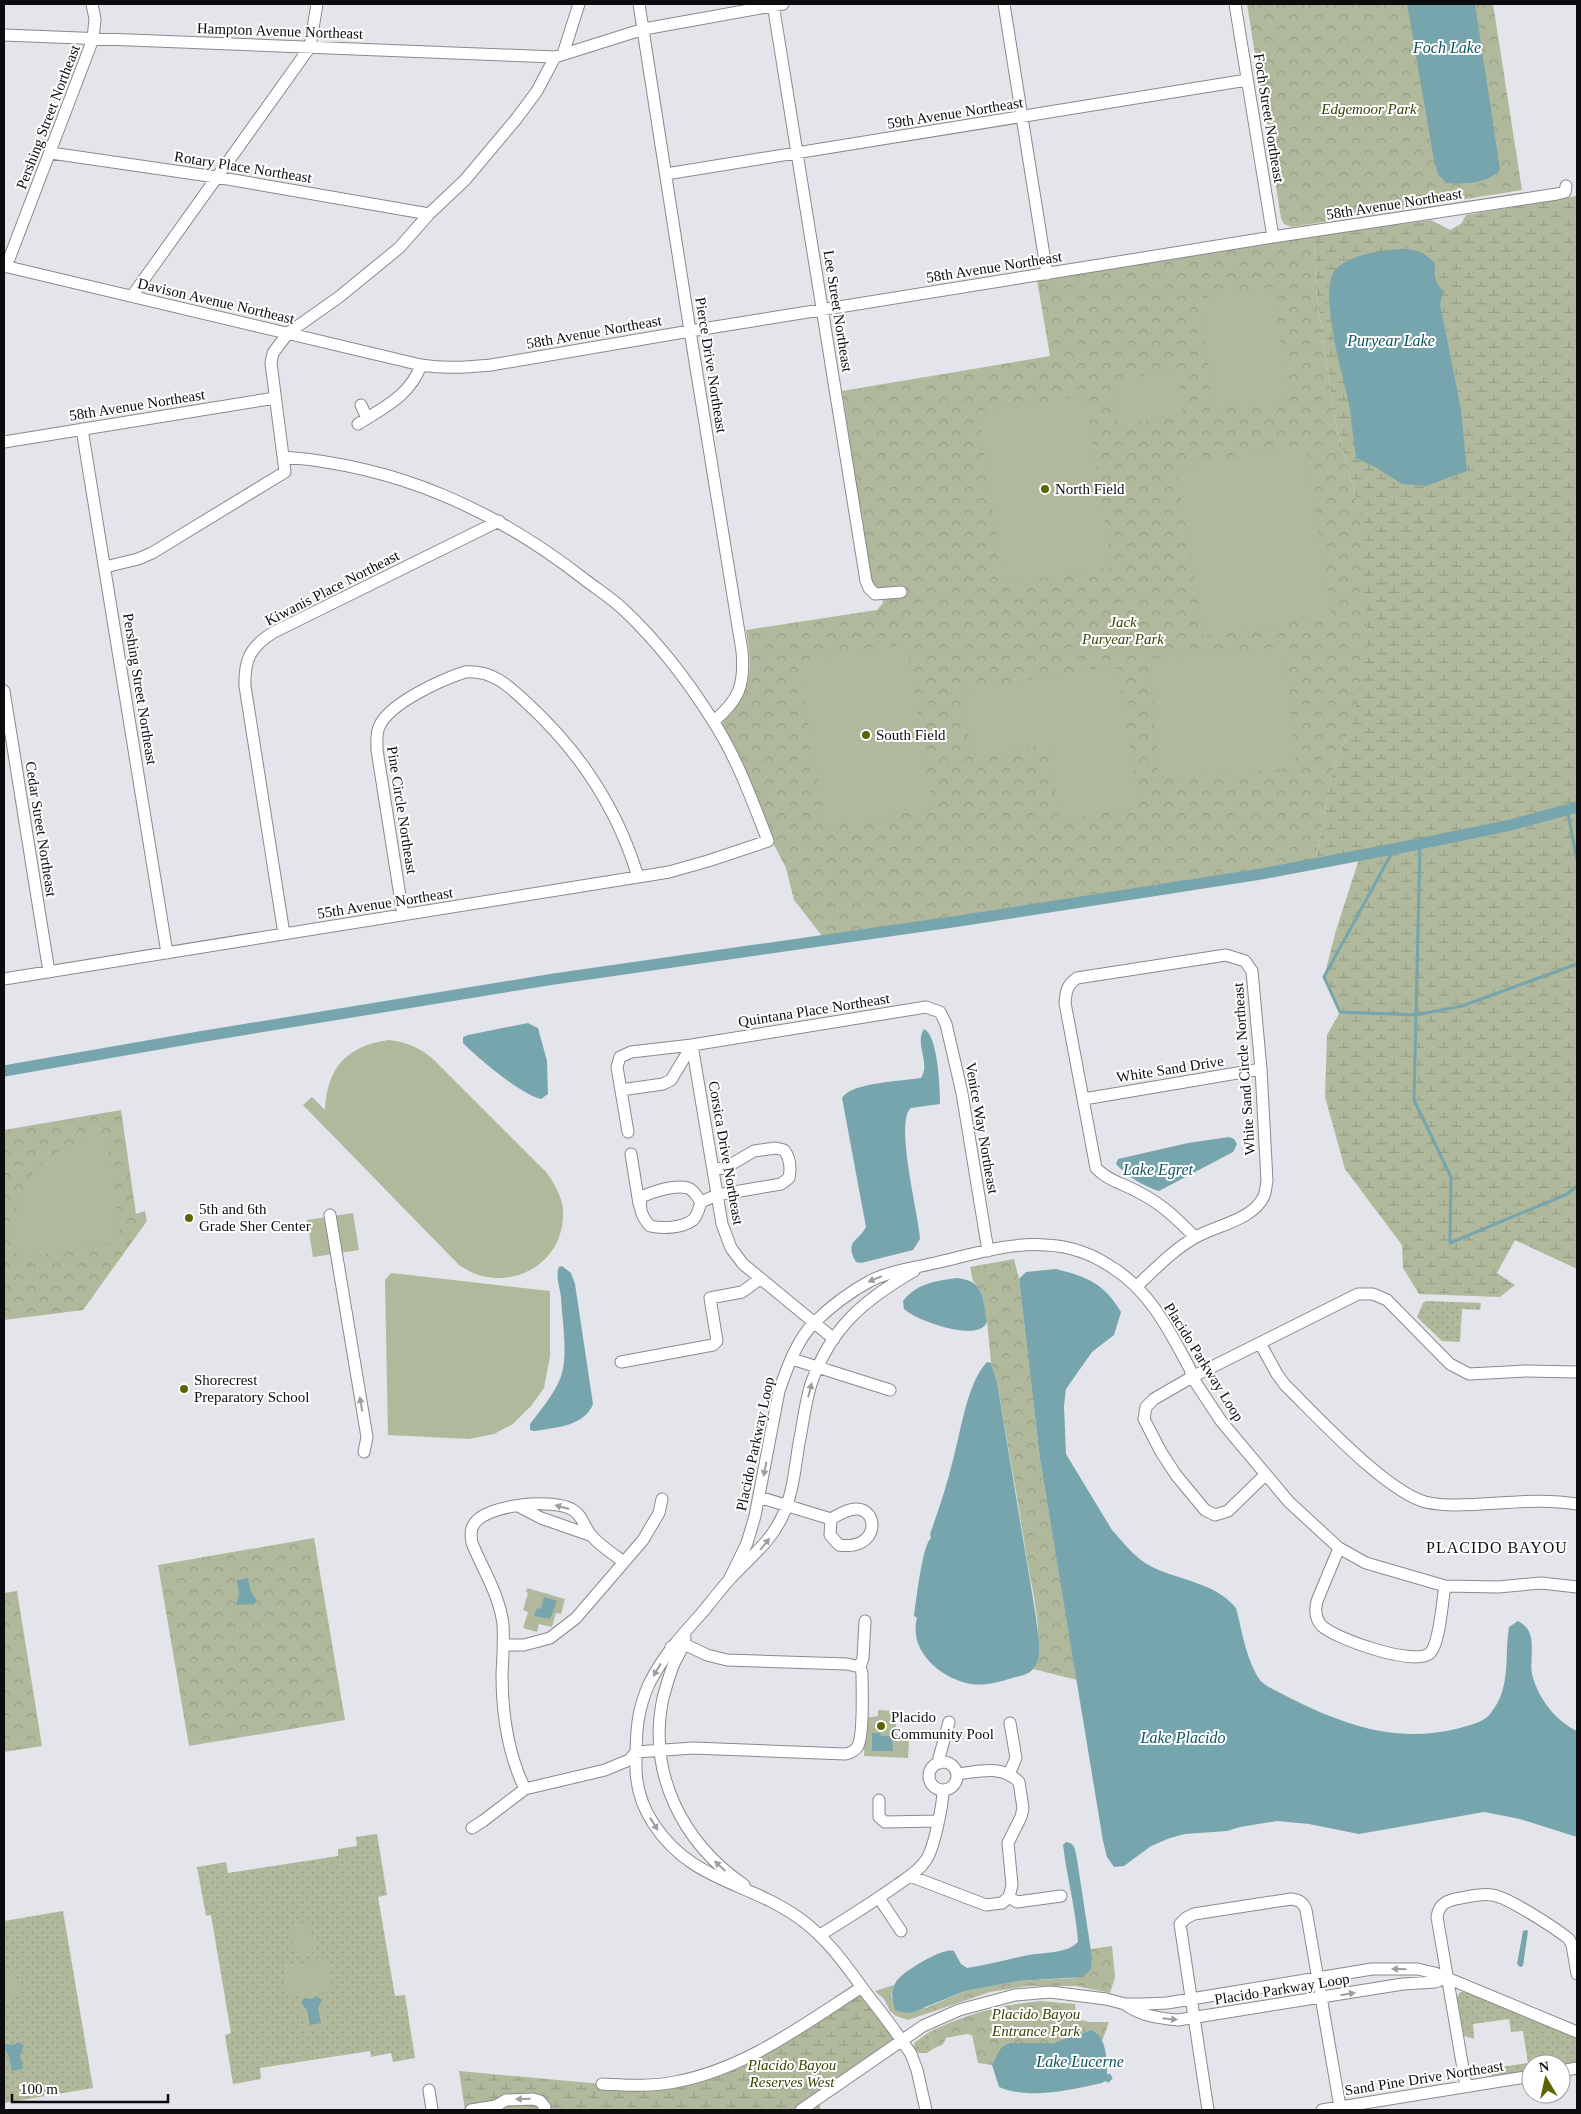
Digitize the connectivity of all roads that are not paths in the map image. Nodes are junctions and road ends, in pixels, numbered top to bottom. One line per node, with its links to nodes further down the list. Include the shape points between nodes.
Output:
1 (92, 4): 10 (street, Pershing Street Northeast, via 95,19)
2 (318, 4): 11 (street)
3 (579, 4): 12 (street)
4 (640, 4): 8 (street, Pierce Drive Northeast)
5 (776, 4): 8 (street); 16 (street, Lee Street Northeast)
6 (1004, 4): 14 (street)
7 (1235, 4): 13 (street, Foch Street Northeast)
8 (644, 28): 12 (street); 17 (street, Pierce Drive Northeast)
9 (4, 35): 10 (street, Hampton Avenue Northeast)
10 (93, 39): 11 (street, Hampton Avenue Northeast); 15 (street, Pershing Street Northeast)
11 (310, 47): 12 (street, Hampton Avenue Northeast); 18 (street)
12 (559, 55): 20 (street, via 517,118 465,180)
13 (1247, 80): 14 (street, 59th Avenue Northeast); 21 (street, Foch Street Northeast)
14 (1022, 117): 16 (street, 59th Avenue Northeast); 23 (street)
15 (51, 153): 18 (street, Rotary Place Northeast); 22 (street, Pershing Street Northeast)
16 (797, 153): 17 (street, 59th Avenue Northeast); 25 (street, Lee Street Northeast)
17 (666, 174): 26 (street, Pierce Drive Northeast)
18 (216, 177): 20 (street, Rotary Place Northeast); 24 (street)
19 (1570, 187): 21 (street, 58th Avenue Northeast, via 1557,194)
20 (429, 214): 27 (street, via 399,248 372,271)
21 (1274, 237): 23 (street, 58th Avenue Northeast)
22 (5, 266): 24 (street, Davison Avenue Northeast)
23 (1047, 274): 25 (street, 58th Avenue Northeast)
24 (132, 296): 27 (street, Davison Avenue Northeast)
25 (823, 310): 26 (street, 58th Avenue Northeast); 36 (street, Lee Street Northeast, via 866,581 875,594)
26 (690, 331): 28 (street, 58th Avenue Northeast, via 491,365 442,368); 38 (street, Pierce Drive Northeast, via 744,666 740,691 733,703)
27 (288, 333): 28 (street, Davison Avenue Northeast); 29 (street, via 273,353 271,363)
28 (421, 365): 30 (street, via 406,392 362,421)
29 (275, 398): 31 (street, 58th Avenue Northeast); 33 (street)
30 (361, 405)
31 (82, 429): 32 (street, 58th Avenue Northeast); 35 (street, Pershing Street Northeast)
32 (4, 442)
33 (284, 457): 34 (street, via 346,465 414,483); 35 (street, via 285,472 190,531 145,556)
34 (499, 521): 38 (street, via 547,550 622,608 668,658); 41 (street, Kiwanis Place Northeast, via 274,632 248,656 245,686)
35 (105, 567): 42 (street, Pershing Street Northeast)
36 (901, 592)
37 (4, 691): 43 (street, Cedar Street Northeast)
38 (714, 721): 39 (street, 55th Avenue Northeast, via 749,791 768,841 686,868)
39 (638, 877): 40 (street, 55th Avenue Northeast); 40 (street, Pine Circle Northeast, via 618,824 588,772 558,733 496,677 466,672 403,701 392,709 379,727 377,750)
40 (403, 916): 41 (street, 55th Avenue Northeast)
41 (284, 934): 42 (street, 55th Avenue Northeast)
42 (167, 953): 43 (street, 55th Avenue Northeast)
43 (49, 972): 44 (street, 55th Avenue Northeast)
44 (4, 979)
45 (940, 1012): 46 (street, Quintana Place Northeast, via 926,1007); 58 (street, Venice Way Northeast, via 946,1024 962,1093)
46 (692, 1045): 48 (street, via 671,1080); 48 (street, Quintana Place Northeast, via 632,1052 620,1057 617,1067); 52 (street, Corsica Drive Northeast)
47 (1261, 1069): 49 (street, White Sand Drive); 49 (street, White Sand Circle Northeast, via 1252,976 1245,961 1226,955 1078,978 1070,982 1066,990 1066,1003); 57 (street, White Sand Circle Northeast, via 1267,1181 1264,1195 1246,1214)
48 (621, 1090): 50 (street)
49 (1084, 1099): 57 (street, White Sand Circle Northeast, via 1096,1168 1104,1177 1160,1205)
50 (628, 1132)
51 (631, 1154): 55 (street)
52 (713, 1169): 53 (street, Corsica Drive Northeast); 53 (street, via 725,1168 743,1156 763,1149 784,1150 789,1157 789,1178 781,1184)
53 (717, 1195): 54 (street); 60 (street, Corsica Drive Northeast, via 730,1248)
54 (701, 1202): 55 (street, via 687,1187 651,1192 641,1197); 55 (street, via 698,1214 692,1220 659,1228 650,1226 643,1218)
55 (640, 1206)
56 (330, 1215): 71 (street, one-way to 56, via 367,1437)
57 (1195, 1237): 61 (street, White Sand Circle Northeast, via 1159,1264)
58 (988, 1251): 59 (street, Placido Parkway Loop); 61 (street, Placido Parkway Loop, via 1038,1245 1070,1248 1114,1268)
59 (922, 1266): 62 (street, Placido Parkway Loop, one-way to 62, via 871,1280); 63 (street, Placido Parkway Loop, via 861,1306)
60 (760, 1279): 62 (street, Corsica Drive Northeast); 66 (street, via 742,1292 710,1298 717,1341 713,1345)
61 (1137, 1286): 69 (street, Placido Parkway Loop, via 1166,1325)
62 (813, 1323): 63 (street, Corsica Drive Northeast); 65 (street, Placido Parkway Loop)
63 (834, 1339): 67 (street, Placido Parkway Loop)
64 (1260, 1343): 68 (street, via 1358,1294 1373,1294 1387,1300 1450,1364 1469,1374); 69 (street); 75 (street, via 1276,1374 1286,1385 1383,1477 1403,1491 1425,1501 1454,1505 1538,1500)
65 (792, 1359): 67 (street); 73 (street, Placido Parkway Loop, one-way to 73, via 779,1392)
66 (621, 1362)
67 (818, 1368): 70 (street); 76 (street, Placido Parkway Loop, one-way to 67, via 811,1385)
68 (1577, 1372)
69 (1192, 1377): 72 (street, Placido Parkway Loop, via 1221,1421); 72 (street, via 1154,1399 1146,1407 1144,1419 1176,1475 1205,1510 1215,1515 1228,1511)
70 (890, 1390)
71 (364, 1452)
72 (1265, 1475): 80 (street, Placido Parkway Loop)
73 (759, 1497): 76 (street); 82 (street, Placido Parkway Loop, via 747,1543)
74 (662, 1499): 81 (street, via 653,1526)
75 (1577, 1504)
76 (786, 1506): 78 (street); 82 (street, Placido Parkway Loop, one-way to 76, via 774,1533)
77 (520, 1507): 79 (street); 79 (street, one-way to 77, via 580,1516 563,1506 545,1503); 87 (street, via 489,1512 473,1525 471,1533 476,1554 497,1598)
78 (831, 1519)
79 (590, 1535): 81 (street)
80 (1339, 1548): 83 (street, Placido Parkway Loop, via 1366,1563); 83 (street, via 1315,1610 1322,1626 1365,1646 1418,1658 1429,1654 1435,1646)
81 (624, 1562): 87 (street, via 561,1631 550,1638 524,1645)
82 (730, 1578): 86 (street, Placido Parkway Loop)
83 (1444, 1586): 84 (street, Placido Parkway Loop, via 1498,1587 1541,1583)
84 (1577, 1587)
85 (865, 1621): 90 (street)
86 (686, 1631): 88 (street, Placido Parkway Loop); 89 (street, Placido Parkway Loop)
87 (504, 1644): 98 (street, via 505,1733)
88 (684, 1644): 89 (street); 90 (street, via 726,1660); 93 (street, Placido Parkway Loop, via 673,1666 663,1701)
89 (671, 1647): 94 (street, Placido Parkway Loop, one-way to 94, via 640,1706)
90 (860, 1667): 93 (street, via 860,1736 857,1747 850,1753 693,1748)
91 (949, 1722): 95 (street)
92 (1010, 1723): 97 (street, via 1016,1758)
93 (660, 1751): 94 (street); 104 (street, Placido Parkway Loop, one-way to 93, via 717,1865 690,1834 671,1795)
94 (632, 1756): 98 (street, via 605,1770); 104 (street, Placido Parkway Loop, one-way to 104, via 639,1794 666,1842 696,1867)
95 (940, 1763): 96 (street, via 949,1763); 99 (street, via 932,1768 930,1778 934,1786)
96 (957, 1774): 97 (street, via 996,1770); 99 (street, via 954,1786)
97 (1009, 1774): 107 (street, via 1019,1782 1023,1808 1008,1843 1012,1884)
98 (525, 1789): 102 (street)
99 (943, 1790): 101 (street)
100 (879, 1800): 101 (street, via 879,1818 885,1822)
101 (937, 1821): 103 (street, via 926,1860)
102 (472, 1828)
103 (910, 1876): 106 (street); 107 (street, via 976,1903 993,1905)
104 (758, 1896): 109 (street, Placido Parkway Loop, via 798,1918)
105 (1061, 1896): 107 (street, via 1018,1902)
106 (879, 1898): 108 (street); 109 (street)
107 (1009, 1898)
108 (901, 1931)
109 (820, 1936): 113 (street, Placido Parkway Loop, via 837,1952)
110 (1577, 1974): 112 (street, via 1569,1939 1502,1898 1485,1894 1444,1902 1438,1910)
111 (1317, 1978): 112 (street, Placido Parkway Loop, one-way to 111, via 1435,1973 1393,1968); 114 (street); 115 (street, Placido Parkway Loop); 115 (street, via 1306,1910 1298,1900 1194,1914 1180,1924)
112 (1446, 1978): 114 (street, Placido Parkway Loop, one-way to 112); 118 (street, Placido Parkway Loop); 122 (street)
113 (862, 1987): 119 (street, Placido Parkway Loop); 121 (street, via 746,2059 710,2074 651,2085)
114 (1320, 1998): 117 (street, Placido Parkway Loop); 124 (street)
115 (1191, 1999): 116 (street, Placido Parkway Loop); 117 (street)
116 (1125, 2004): 117 (street, Placido Parkway Loop, one-way to 117, via 1135,2012 1149,2016 1178,2020); 119 (street, Placido Parkway Loop, via 1050,1992 1015,1995 956,2011)
117 (1194, 2018): 131 (street)
118 (1577, 2032)
119 (902, 2040): 129 (street); 130 (street, via 917,2070)
120 (1521, 2078): 122 (street, Sand Pine Drive Northeast)
121 (602, 2084)
122 (1466, 2086): 124 (street, Sand Pine Drive Northeast)
123 (428, 2090): 126 (street)
124 (1340, 2107): 132 (street, Sand Pine Drive Northeast)
125 (501, 2108): 127 (street); 128 (street, one-way to 125, via 540,2101 533,2099 506,2100)
126 (432, 2110)
127 (471, 2110)
128 (544, 2110)
129 (801, 2110)
130 (926, 2110)
131 (1208, 2110)
132 (1322, 2110)

